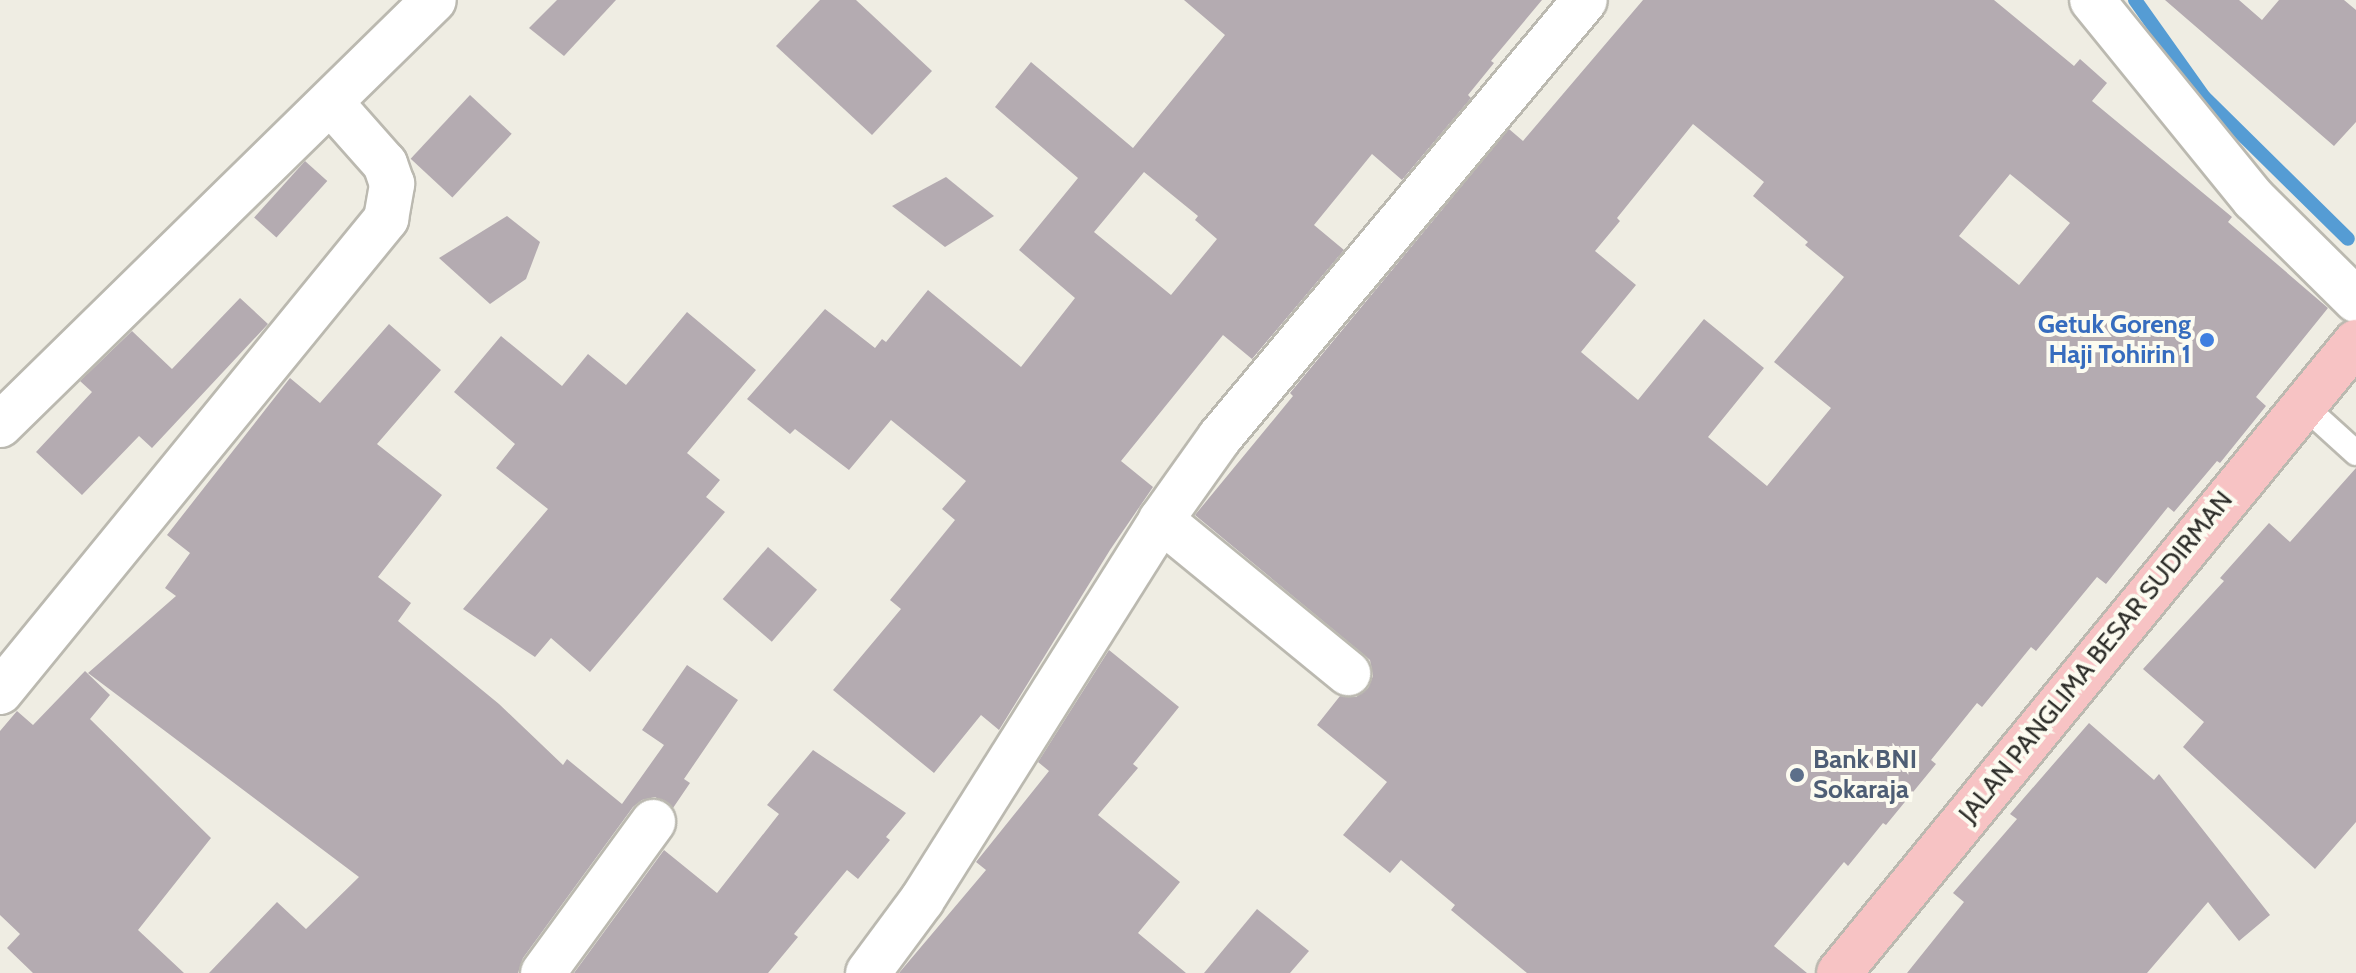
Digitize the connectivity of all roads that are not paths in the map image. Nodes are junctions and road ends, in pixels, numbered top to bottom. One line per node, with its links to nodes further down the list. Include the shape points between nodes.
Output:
1 (1585, 0): 10 (street, via 1220,437)
2 (2100, 3): 5 (street, via 2254,199)
3 (423, 10): 4 (street)
4 (331, 103): 8 (street); 12 (street, via 385,164 392,184 386,219)
5 (2356, 300)
6 (2356, 342): 7 (highway, JALAN PANGLIMA BESAR SUDIRMAN)
7 (2302, 404): 9 (lane); 16 (highway, JALAN PANGLIMA BESAR SUDIRMAN)
8 (0, 425)
9 (2356, 453)
10 (1161, 520): 11 (street); 15 (street, via 922,900)
11 (1348, 673)
12 (0, 692)
13 (653, 822): 14 (street)
14 (543, 973)
15 (868, 973)
16 (1839, 973)

